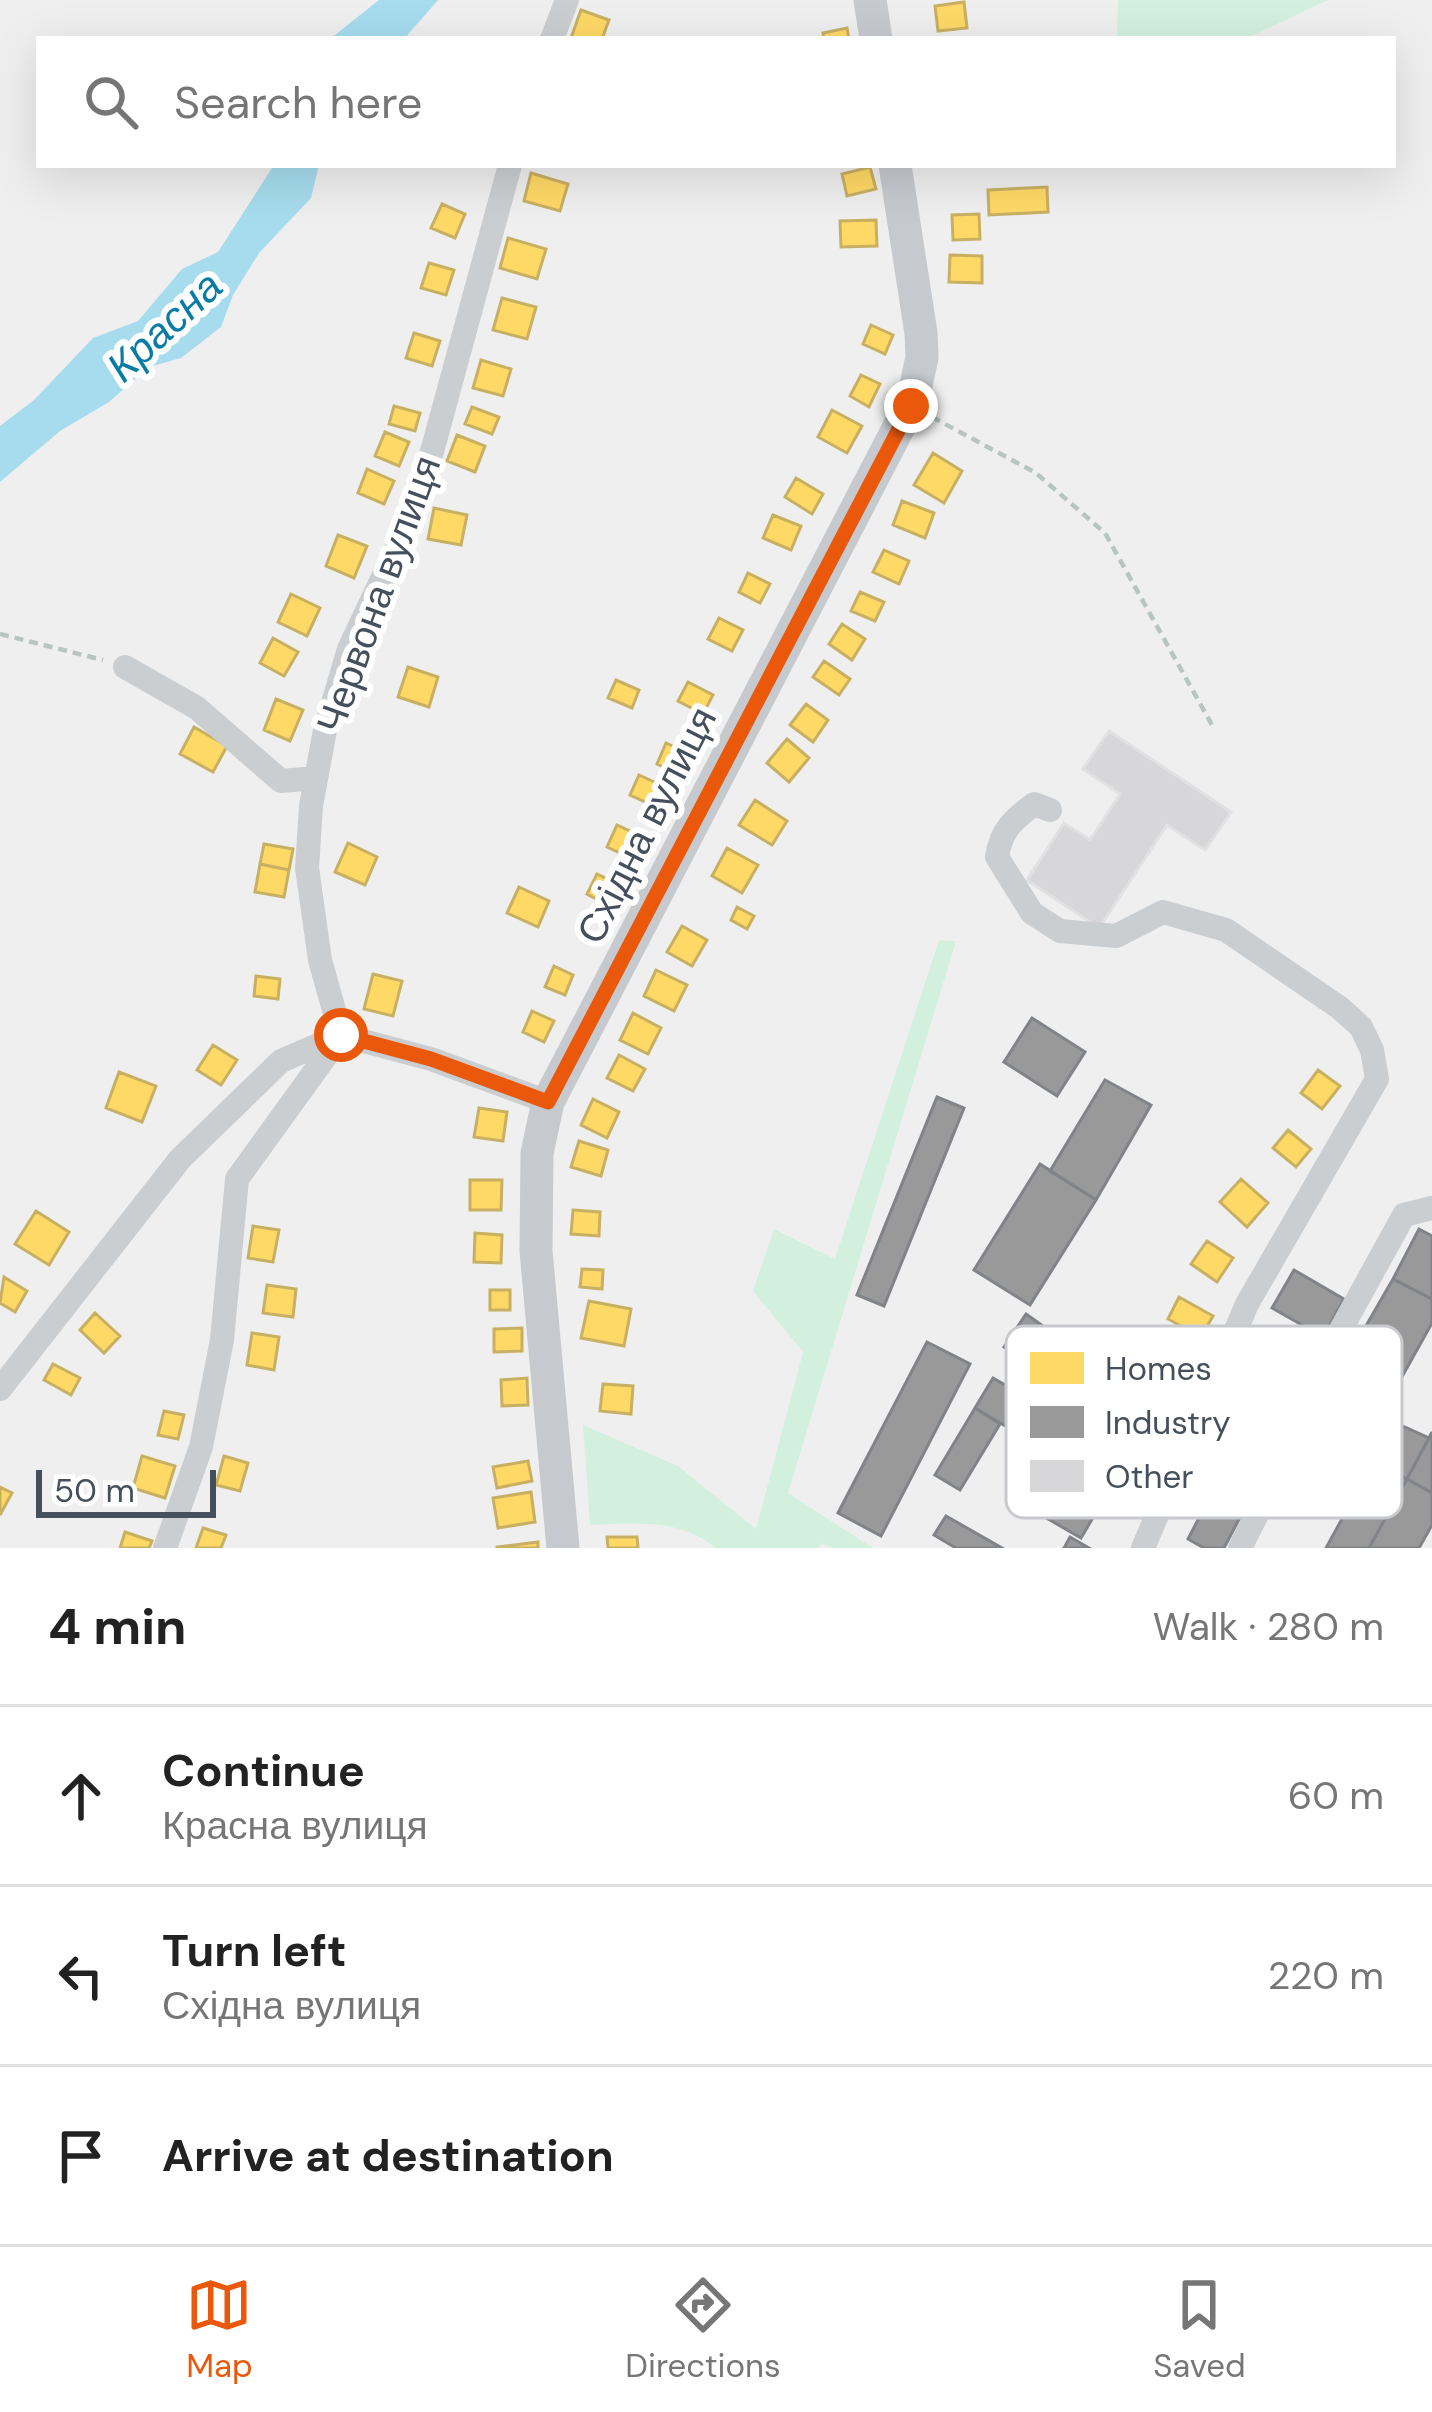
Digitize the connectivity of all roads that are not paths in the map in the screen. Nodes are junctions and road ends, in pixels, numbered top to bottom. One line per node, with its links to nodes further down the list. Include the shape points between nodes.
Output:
1 (567, 0): 3 (street)
2 (870, 0): 4 (main road)
3 (553, 36)
4 (876, 36)
5 (509, 168): 8 (street, Червона вулиця, via 418,503 350,649)
6 (895, 168): 11 (main road, Східна вулиця, via 921,333 911,406)
7 (125, 667): 8 (street, via 197,708 281,781)
8 (316, 778): 10 (street, Червона вулиця, via 307,868)
9 (1050, 810): 13 (street, via 1034,804 1000,838 997,857 1032,913 1060,931 1088,935 1116,936 1163,912 1226,931 1340,1008 1372,1050 1377,1079)
10 (341, 1035): 11 (street); 15 (street, via 281,1061 180,1159); 18 (street, via 237,1180 222,1340 201,1447)
11 (548, 1102): 19 (main road, Східна вулиця, via 537,1153 536,1251)
12 (1432, 1208): 14 (street, via 1404,1215)
13 (1237, 1326)
14 (1343, 1326)
15 (0, 1389)
16 (1156, 1518): 20 (street)
17 (1255, 1518): 21 (street)
18 (165, 1548)
19 (563, 1548)
20 (1143, 1548)
21 (1240, 1548)

